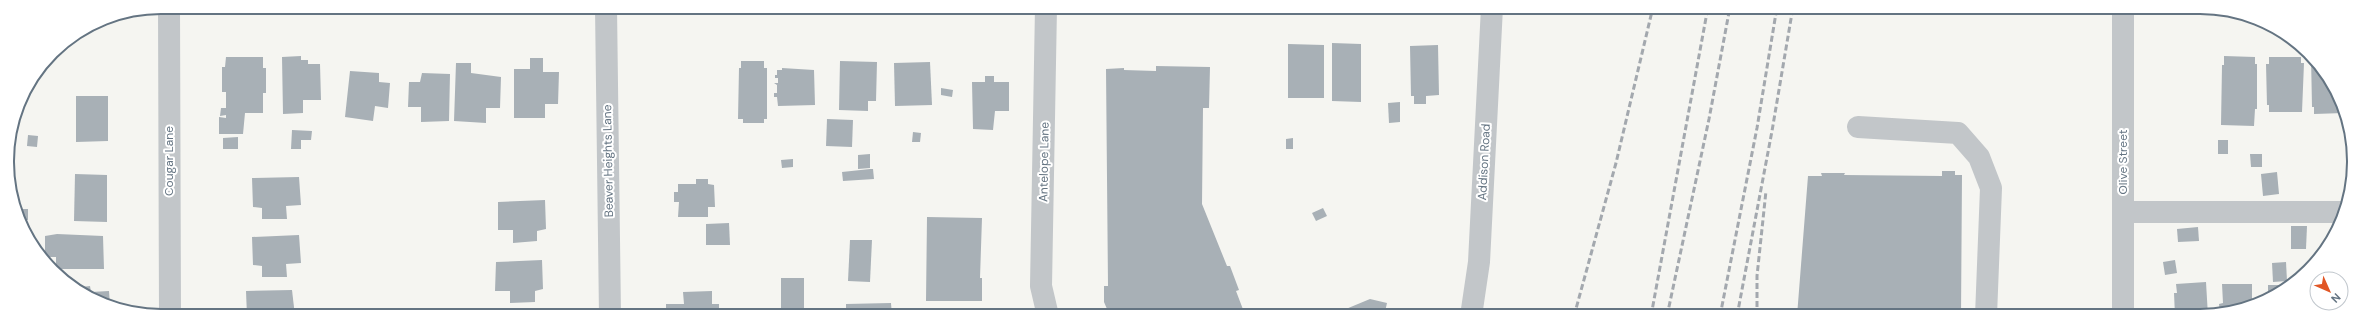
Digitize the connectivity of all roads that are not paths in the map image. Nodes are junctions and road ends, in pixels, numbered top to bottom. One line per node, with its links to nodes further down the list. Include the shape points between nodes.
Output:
1 (169, 14): 9 (street, Cougar Lane)
2 (606, 14): 10 (street, Beaver Heights Lane)
3 (1046, 14): 11 (street, Antelope Lane, via 1042,286)
4 (1492, 14): 12 (street, Addison Road, via 1479,262)
5 (2123, 14): 7 (street, Olive Street)
6 (1858, 127): 13 (street, via 1958,133 1979,157 1991,188)
7 (2123, 212): 8 (street); 14 (street, Olive Street)
8 (2338, 212)
9 (170, 309)
10 (610, 309)
11 (1047, 309)
12 (1472, 309)
13 (1986, 309)
14 (2123, 309)

